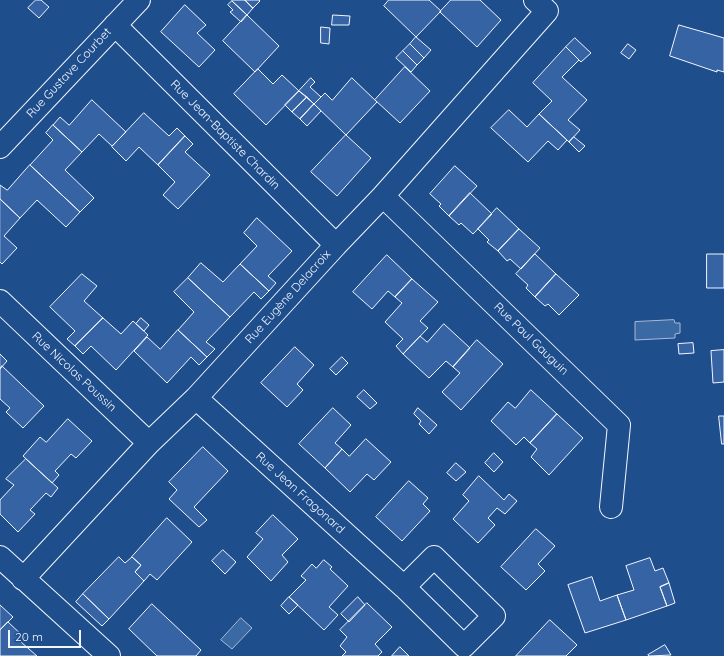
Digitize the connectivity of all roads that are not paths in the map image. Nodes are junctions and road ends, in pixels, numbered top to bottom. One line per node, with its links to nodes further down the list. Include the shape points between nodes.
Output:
1 (139, 0): 3 (street, Rue Gustave Courbet)
2 (541, 6): 5 (street, Rue Eugène Delacroix)
3 (115, 25): 4 (street, Rue Gustave Courbet); 6 (street, Rue Jean-Baptiste Chardin)
4 (0, 147)
5 (383, 196): 6 (street, Rue Eugène Delacroix); 10 (street, Rue Paul Gauguin, via 619,424)
6 (336, 244): 8 (street, Rue Eugène Delacroix)
7 (0, 301): 9 (street, Rue Nicolas Poussin)
8 (196, 398): 9 (street, Rue Eugène Delacroix); 13 (street, Rue Jean Fragonard)
9 (149, 443): 12 (street, Rue Eugène Delacroix)
10 (611, 506)
11 (0, 558): 12 (street)
12 (23, 579): 14 (street)
13 (404, 587)
14 (109, 656)

